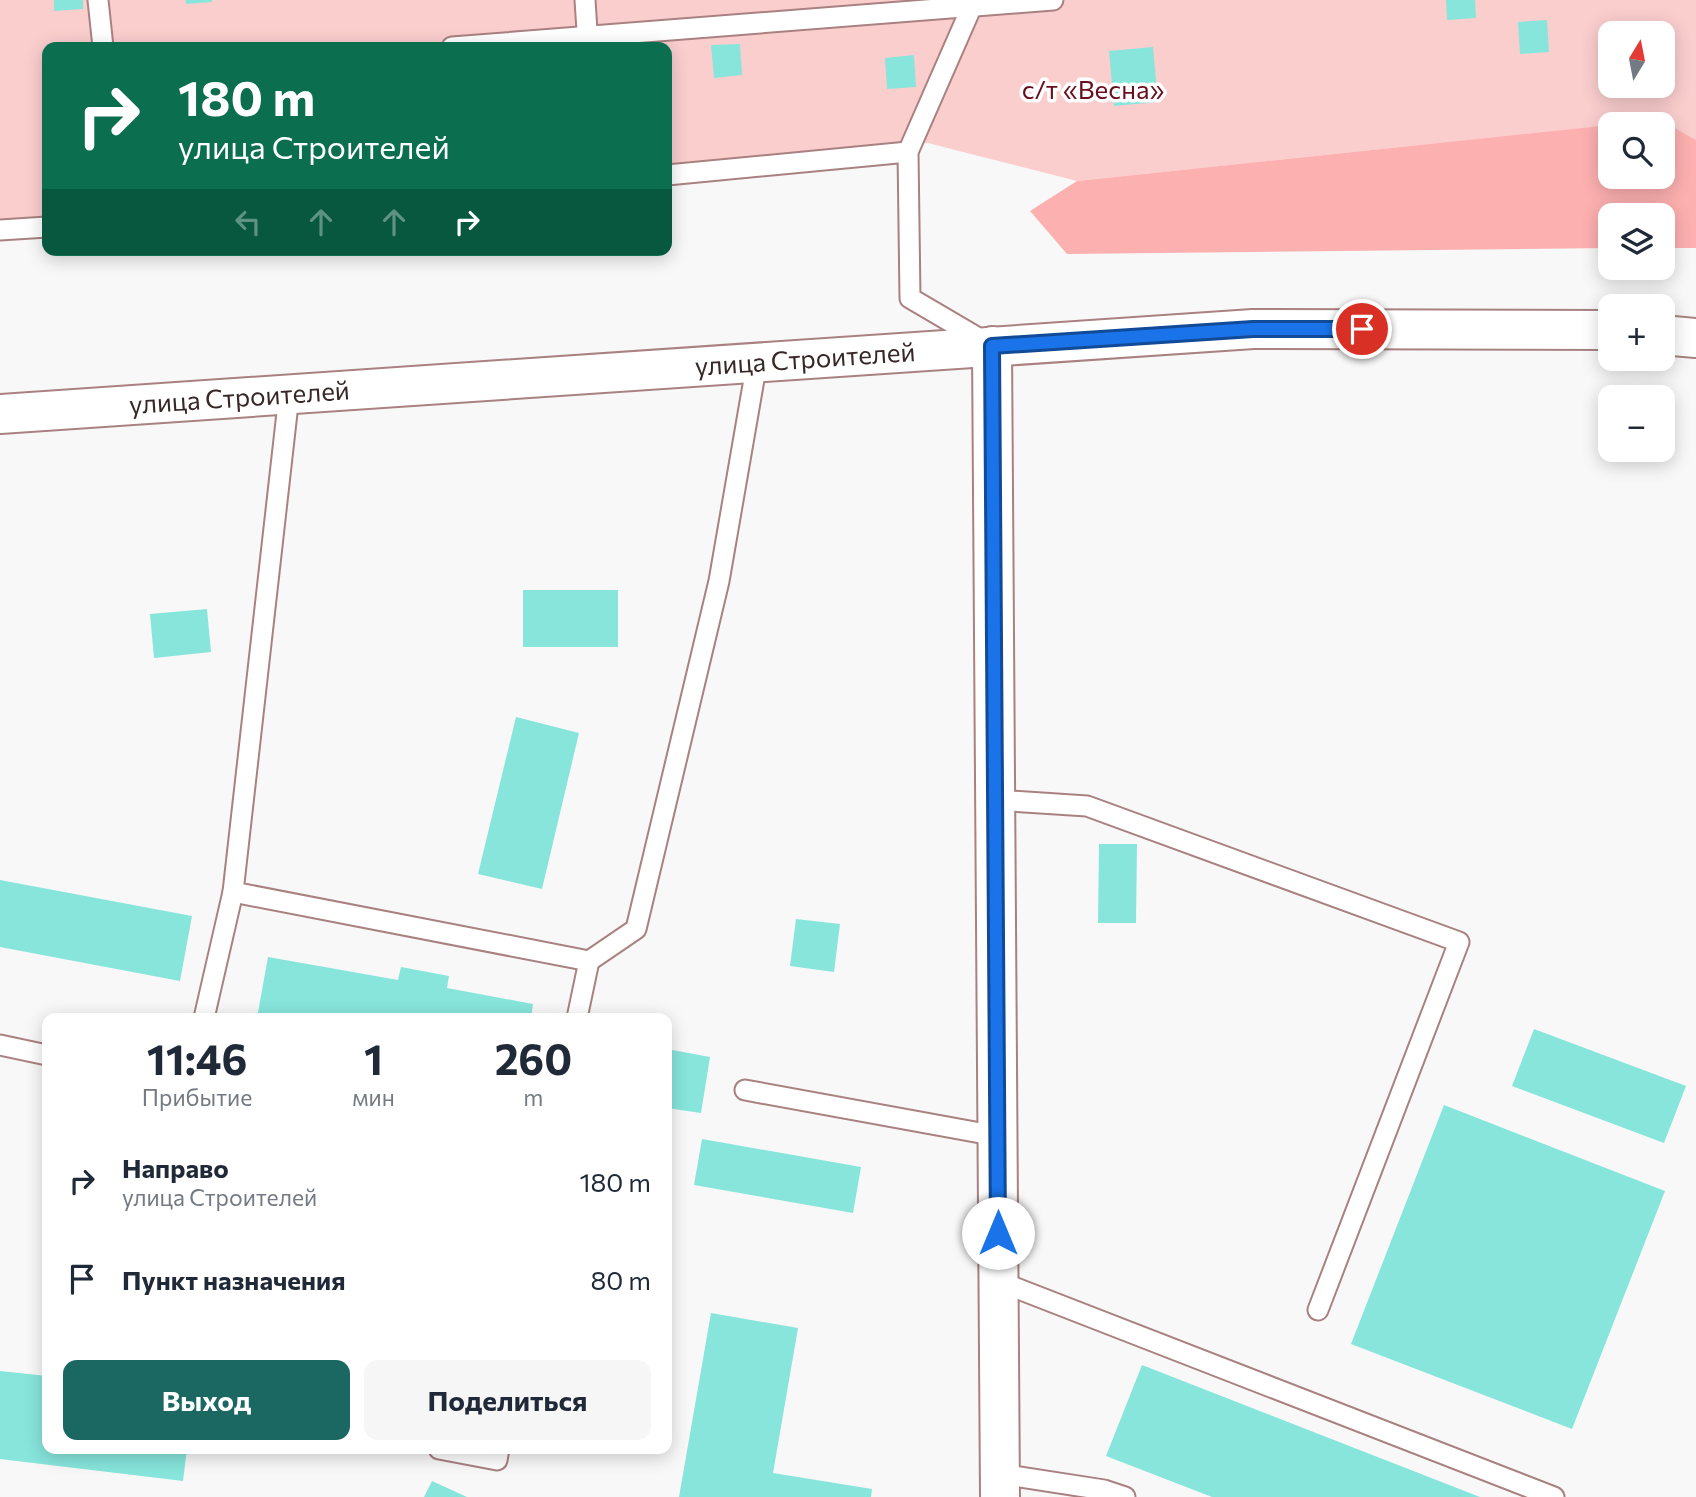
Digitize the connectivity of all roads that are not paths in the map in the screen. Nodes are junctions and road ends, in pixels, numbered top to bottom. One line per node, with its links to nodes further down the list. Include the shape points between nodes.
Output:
1 (98, 0): 5 (lane)
2 (584, 0): 6 (lane)
3 (1053, 0): 4 (lane)
4 (972, 3): 6 (lane); 7 (lane)
5 (102, 42)
6 (588, 42)
7 (908, 152): 8 (lane); 14 (lane, via 910,298)
8 (672, 175)
9 (42, 227): 10 (lane)
10 (0, 230)
11 (1598, 330): 14 (main road, улица Строителей, via 1253,329)
12 (1675, 336): 13 (main road)
13 (1696, 338)
14 (992, 346): 15 (main road, улица Строителей); 18 (main road)
15 (757, 362): 16 (main road, улица Строителей); 20 (lane, via 719,580 636,929)
16 (289, 395): 17 (main road, улица Строителей); 19 (lane)
17 (0, 414)
18 (995, 800): 26 (main road); 28 (lane, via 1087,806 1460,942)
19 (233, 892): 20 (lane); 21 (lane)
20 (589, 961): 22 (lane)
21 (205, 1013)
22 (579, 1013)
23 (0, 1045): 24 (lane)
24 (42, 1054)
25 (745, 1090): 26 (lane)
26 (997, 1136): 27 (main road)
27 (998, 1281): 31 (main road); 33 (lane)
28 (1318, 1310)
29 (465, 1454): 30 (lane, via 497,1460)
30 (498, 1454)
31 (1000, 1486): 32 (lane, via 1104,1490)
32 (1125, 1497)
33 (1554, 1497)

